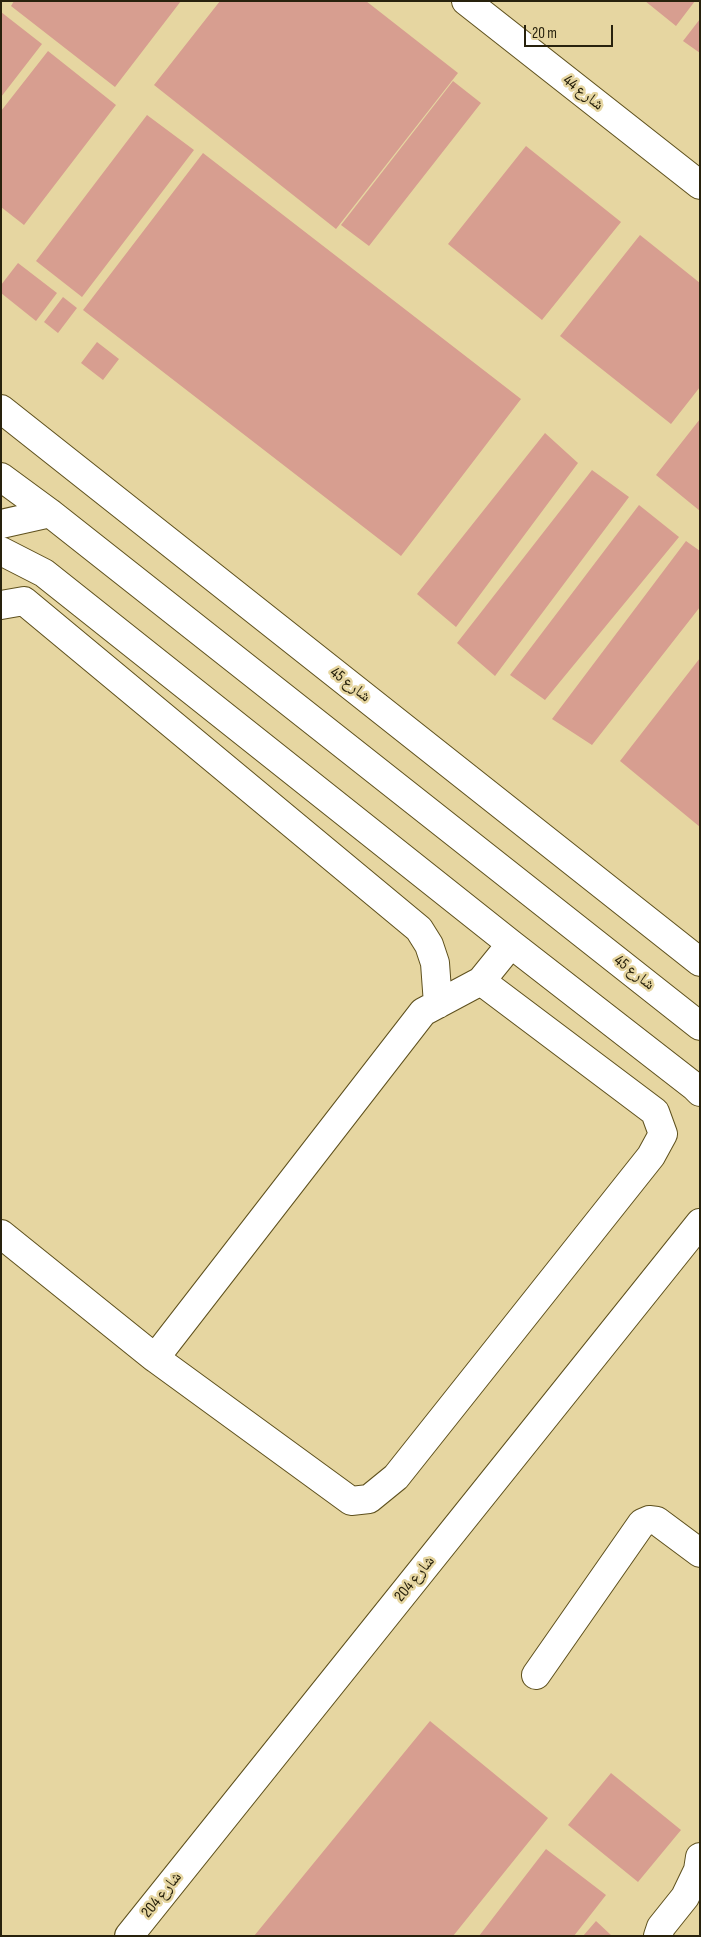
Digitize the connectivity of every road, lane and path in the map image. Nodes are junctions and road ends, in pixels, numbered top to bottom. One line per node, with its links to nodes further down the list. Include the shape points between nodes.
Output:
1 (466, 1): 2 (street, شارع 44)
2 (700, 185)
3 (1, 408): 10 (street, شارع 45)
4 (1, 477): 5 (street, شارع 45)
5 (50, 513): 6 (street); 13 (street, شارع 45)
6 (1, 524)
7 (1, 551): 9 (street, via 44,573)
8 (1, 605): 12 (street, via 24,600 419,929 435,963)
9 (510, 944): 11 (street); 14 (street)
10 (700, 962)
11 (481, 981): 12 (street); 17 (street, via 656,1112 663,1134 651,1156 396,1477 369,1499 351,1501)
12 (438, 1004): 17 (street, via 423,1012)
13 (700, 1026)
14 (700, 1092)
15 (700, 1223): 21 (street, شارع 204)
16 (1, 1234): 17 (street)
17 (155, 1358)
18 (700, 1553): 19 (street, via 657,1521 642,1523)
19 (536, 1675)
20 (700, 1857): 22 (street, via 698,1870 685,1897 661,1927)
21 (129, 1936)
22 (658, 1936)

